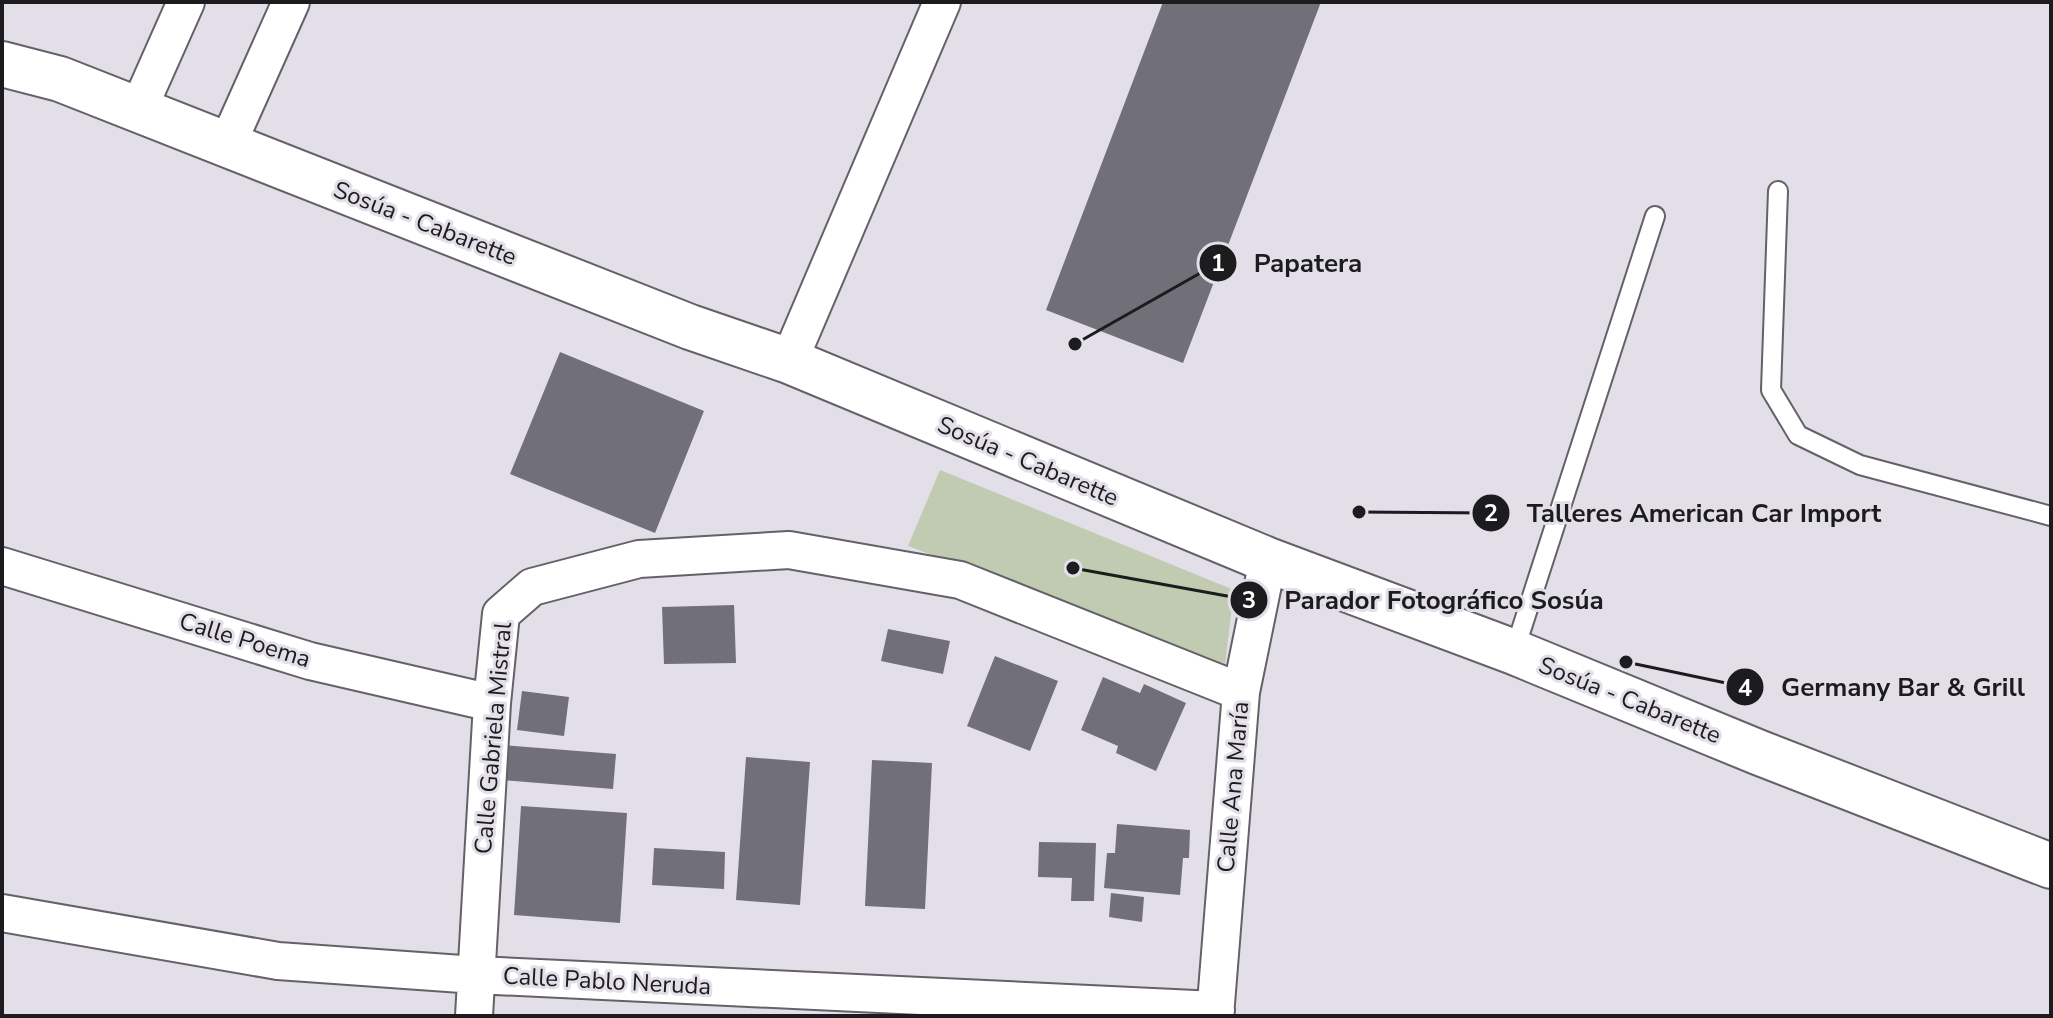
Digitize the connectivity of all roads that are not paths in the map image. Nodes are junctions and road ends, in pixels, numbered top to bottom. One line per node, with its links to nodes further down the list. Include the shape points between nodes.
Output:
1 (186, 2): 5 (street)
2 (291, 2): 6 (street)
3 (942, 2): 9 (street)
4 (2, 64): 5 (main road, Sosúa - Cabarette, via 60,79)
5 (138, 110): 6 (main road, Sosúa - Cabarette)
6 (227, 145): 9 (main road, Sosúa - Cabarette)
7 (1778, 191): 10 (lane, via 1771,390 1798,435 1860,465)
8 (1655, 216): 13 (lane)
9 (789, 361): 11 (main road, Sosúa - Cabarette)
10 (2051, 516)
11 (1268, 560): 13 (main road, Sosúa - Cabarette); 14 (street, Calle Ana María)
12 (2, 566): 15 (street, Calle Poema, via 310,661)
13 (1514, 652): 16 (main road, Sosúa - Cabarette)
14 (1241, 692): 15 (street, Calle Gabriela Mistral, via 960,580 789,550 639,559 532,587 501,614); 19 (street, Calle Ana María)
15 (492, 703): 18 (street, Calle Gabriela Mistral)
16 (2051, 866)
17 (2, 913): 18 (street, Calle Pablo Neruda, via 278,961)
18 (476, 975): 19 (street, Calle Pablo Neruda); 20 (street, Calle Gabriela Mistral)
19 (1216, 1013)
20 (474, 1016)

